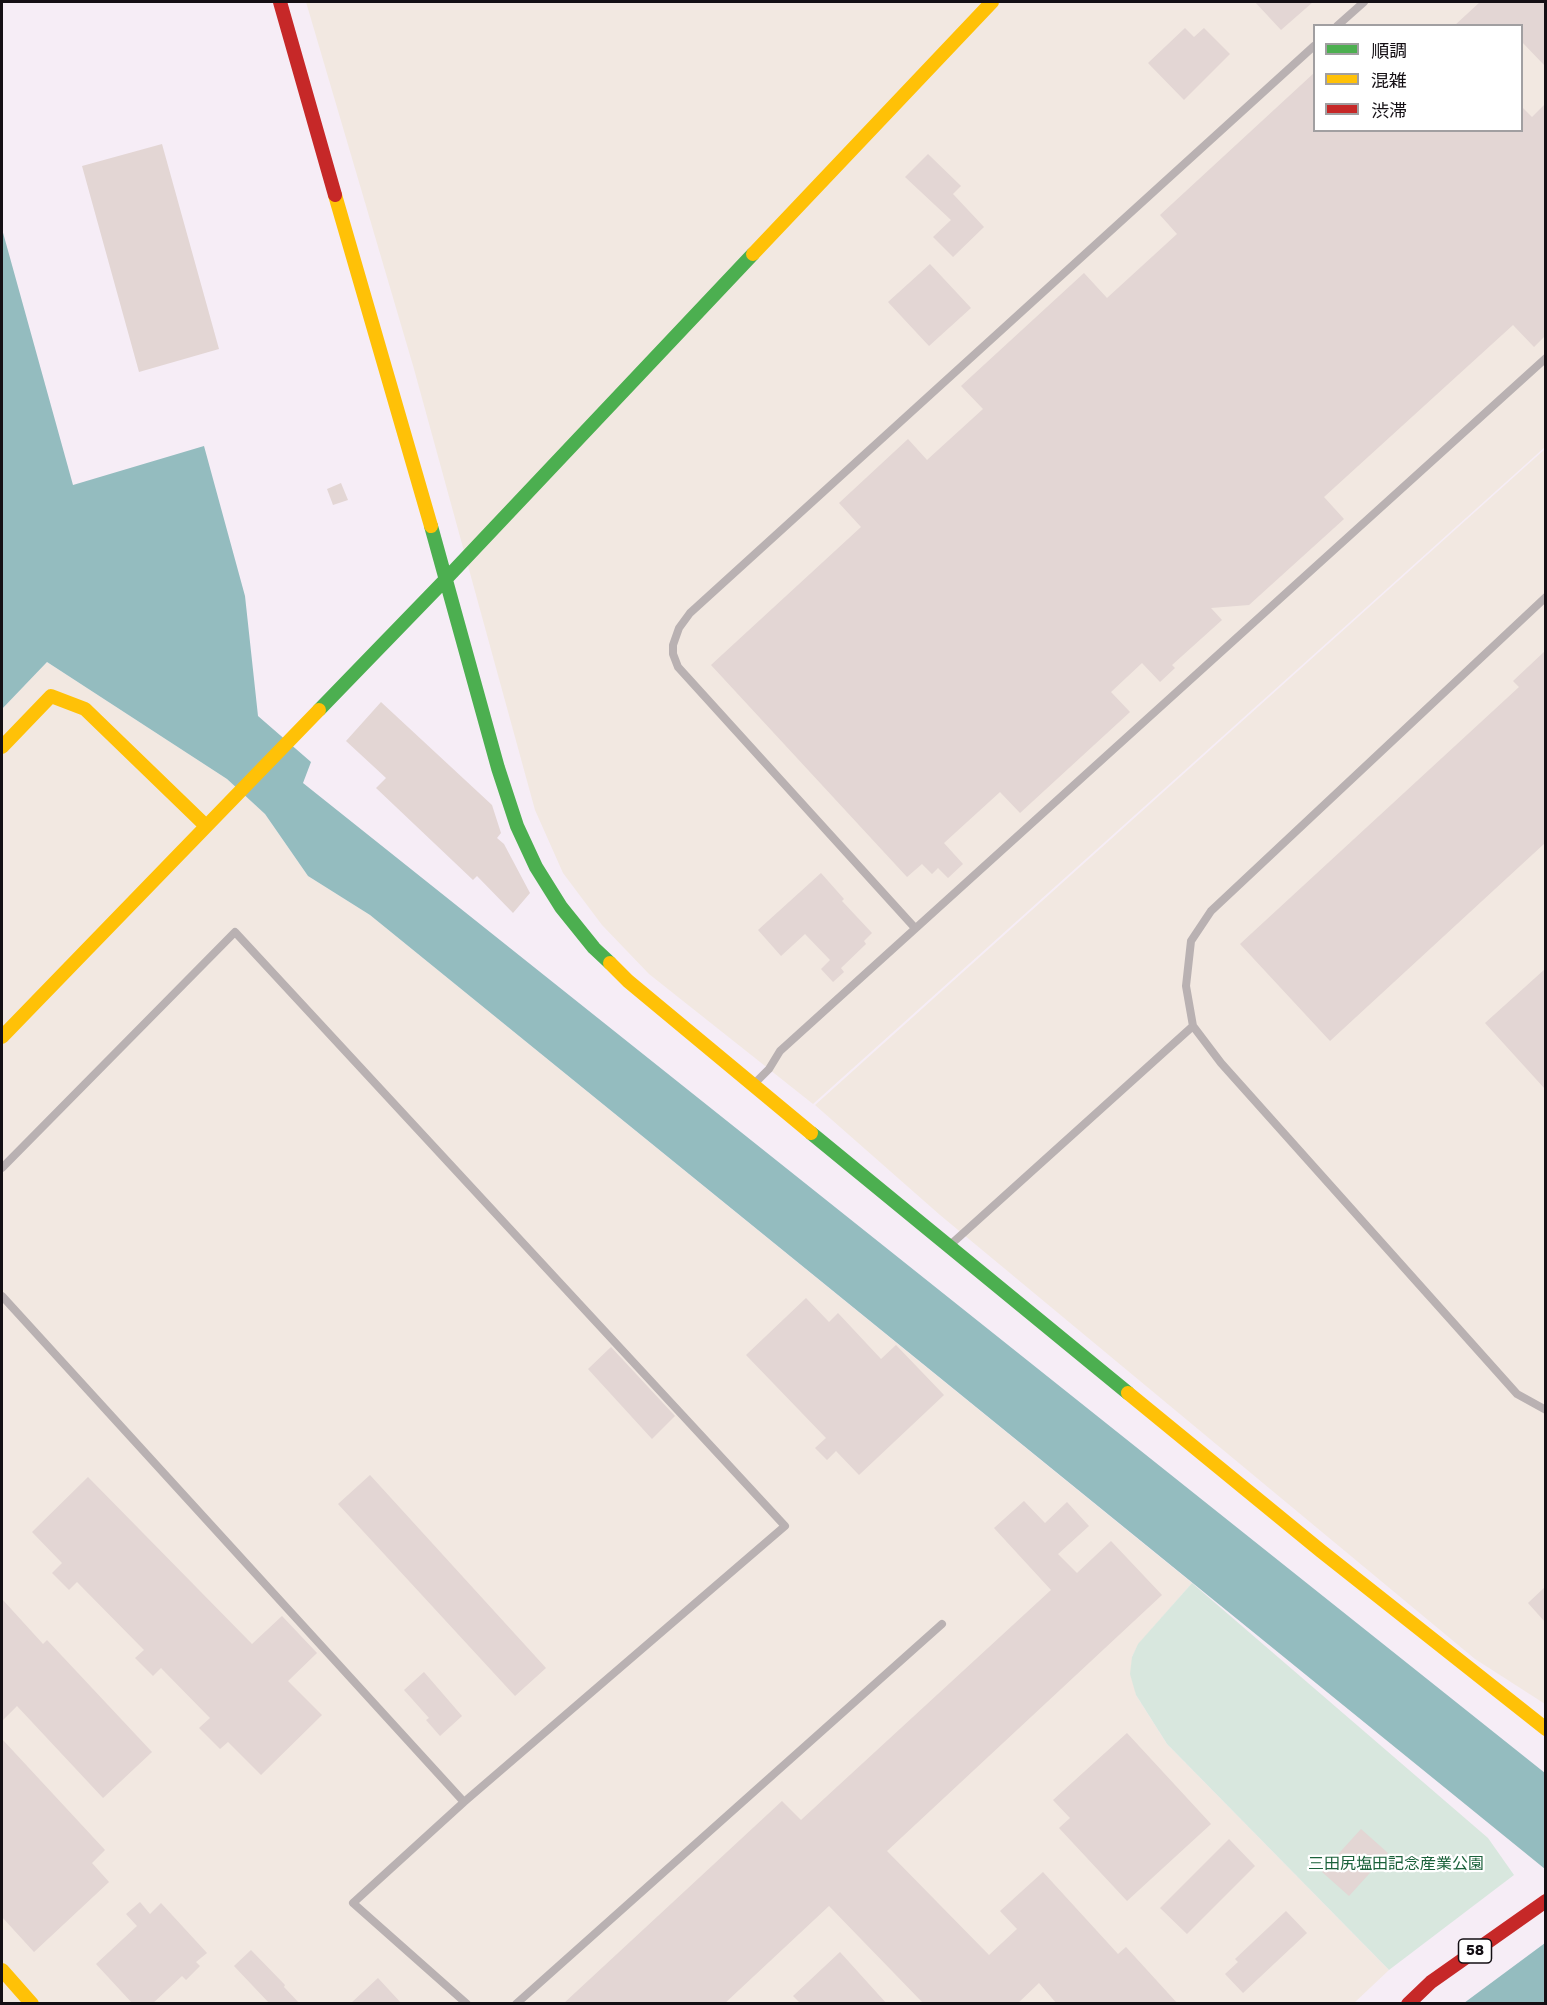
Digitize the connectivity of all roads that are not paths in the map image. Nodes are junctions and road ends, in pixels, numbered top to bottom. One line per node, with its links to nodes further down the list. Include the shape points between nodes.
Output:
1 (280, 2): 7 (street)
2 (992, 2): 7 (street)
3 (1364, 2): 4 (lane)
4 (1339, 24)
5 (1313, 47): 11 (lane, via 690,613 679,628 673,645 678,667)
6 (1545, 358): 11 (lane)
7 (445, 580): 10 (street); 14 (street, via 498,768 517,826 536,867 594,948)
8 (1545, 597): 12 (lane, via 1211,911 1191,941 1186,986)
9 (2, 747): 10 (street, via 51,696 85,709)
10 (206, 826): 13 (street)
11 (915, 928): 14 (lane, via 780,1051)
12 (1193, 1026): 16 (lane); 18 (lane, via 1221,1063 1517,1394)
13 (2, 1037)
14 (753, 1085): 16 (street)
15 (2, 1168): 21 (lane, via 235,932 785,1526)
16 (948, 1247): 20 (street)
17 (2, 1296): 21 (lane)
18 (1545, 1410)
19 (942, 1624): 26 (lane)
20 (1545, 1729)
21 (464, 1802): 25 (lane, via 353,1904)
22 (1545, 1901): 27 (street, 58, via 1431,1982)
23 (2, 1970): 24 (street)
24 (32, 2004)
25 (467, 2004)
26 (516, 2004)
27 (1408, 2004)

